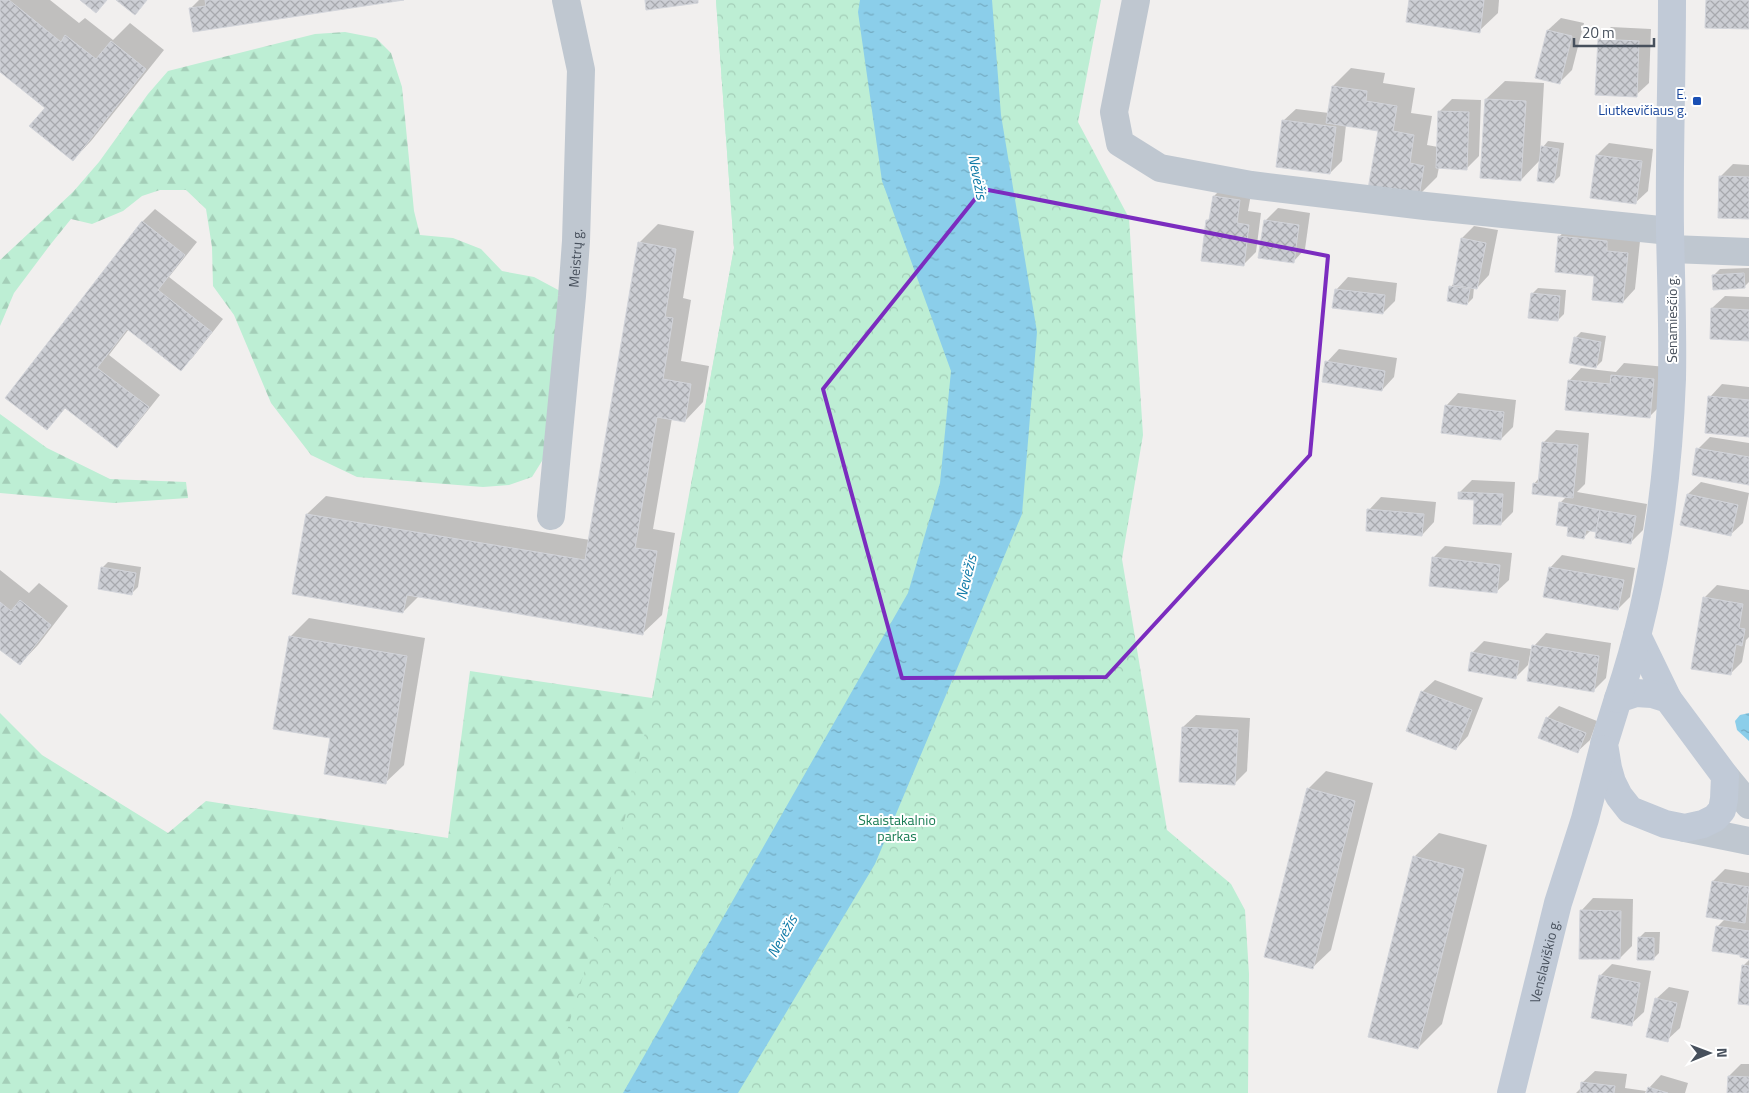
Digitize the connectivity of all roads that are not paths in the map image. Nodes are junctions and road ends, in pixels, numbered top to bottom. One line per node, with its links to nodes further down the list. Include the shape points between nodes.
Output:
1 (566, 0): 6 (street, Meistrų g., via 581,70 576,241)
2 (1136, 0): 4 (street, via 1114,112 1120,143 1160,168 1252,185)
3 (1672, 0): 4 (main road, Senamiesčio g.)
4 (1670, 240): 5 (street); 7 (main road, Senamiesčio g., via 1672,378 1667,453 1652,567)
5 (1749, 252)
6 (551, 516)
7 (1637, 635): 8 (main road, Senamiesčio g.); 9 (main road)
8 (1618, 699): 9 (main road, via 1636,693); 10 (main road)
9 (1668, 699): 11 (main road)
10 (1604, 744): 13 (main road, via 1612,782); 15 (main road, Venslaviškio g.)
11 (1725, 776): 12 (street); 14 (main road, via 1722,810 1709,821)
12 (1749, 805)
13 (1630, 810): 14 (main road); 15 (main road, via 1598,820)
14 (1685, 828): 16 (street)
15 (1581, 831): 17 (main road, Venslaviškio g., via 1558,903)
16 (1749, 841)
17 (1511, 1093)

